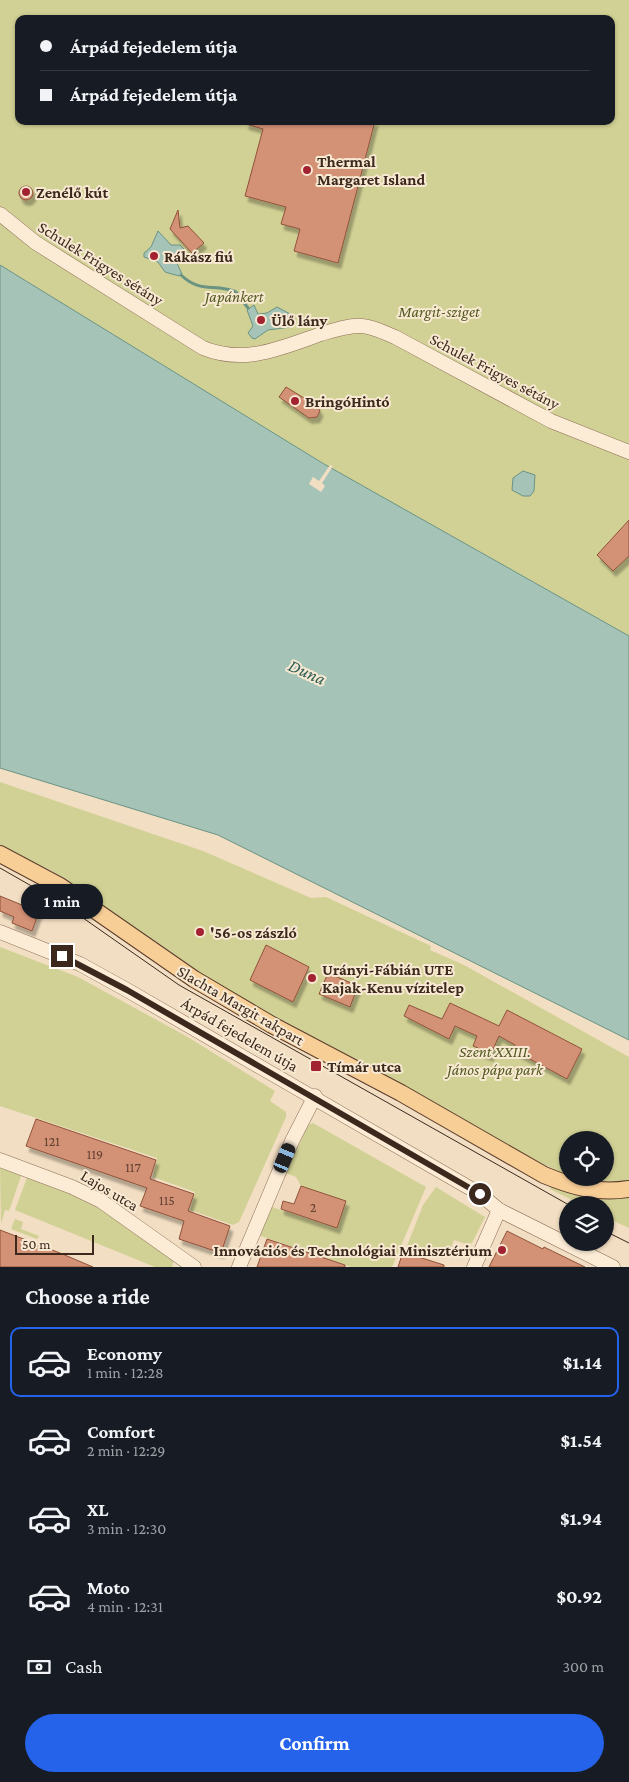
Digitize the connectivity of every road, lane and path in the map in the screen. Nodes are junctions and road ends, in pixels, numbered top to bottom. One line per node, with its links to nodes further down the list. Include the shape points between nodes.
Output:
1 (0, 214): 3 (street, Schulek Frigyes sétány)
2 (0, 221): 3 (street, Schulek Frigyes sétány)
3 (23, 234): 4 (street, Schulek Frigyes sétány, via 215,353 246,356 345,328 370,327 395,337 551,421)
4 (629, 452)
5 (0, 854): 9 (main road, Slachta Margit rakpart, via 60,886 194,979 544,1175 599,1192)
6 (0, 932): 7 (street, Árpád fejedelem útja, via 80,964)
7 (315, 1096): 10 (street, Árpád fejedelem útja, via 480,1194); 12 (street, via 292,1141)
8 (0, 1160): 11 (street, Lajos utca, via 101,1201)
9 (629, 1189)
10 (499, 1210): 13 (street); 14 (street, Árpád fejedelem útja)
11 (194, 1267)
12 (239, 1267)
13 (474, 1267)
14 (613, 1267)

